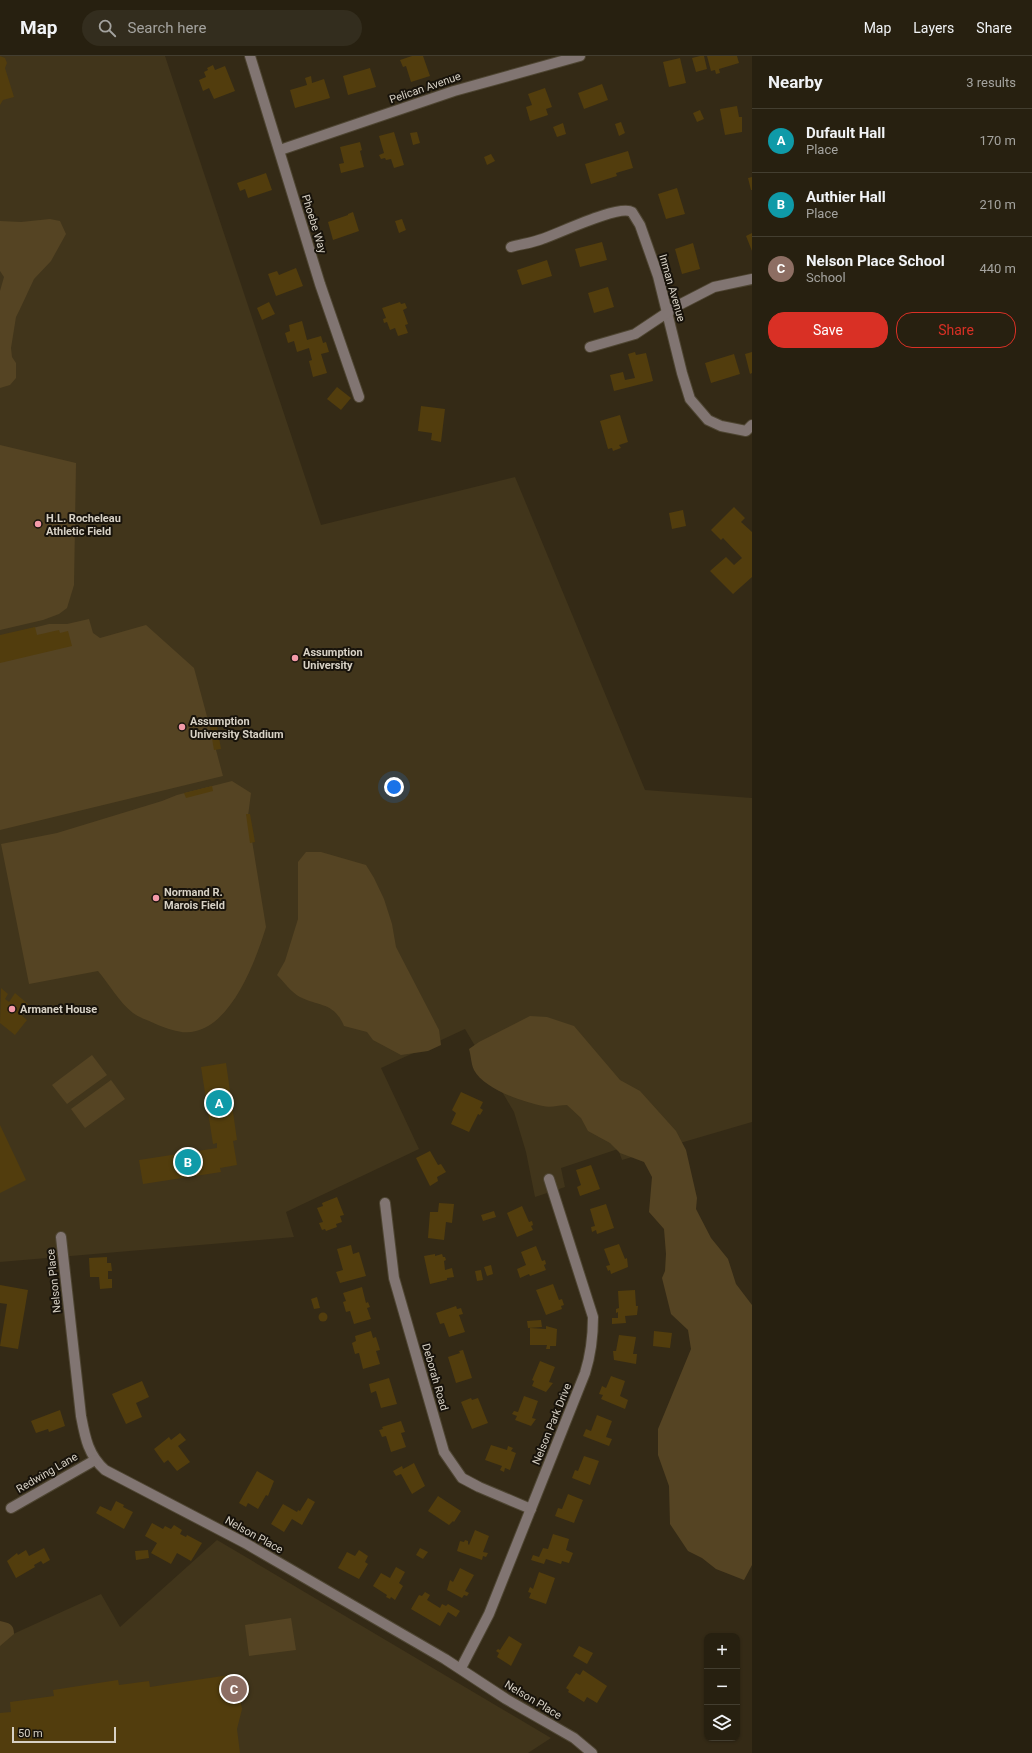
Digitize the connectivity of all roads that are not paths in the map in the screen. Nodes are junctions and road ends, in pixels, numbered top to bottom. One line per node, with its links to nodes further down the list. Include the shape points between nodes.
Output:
1 (250, 56): 3 (street, Phoebe Way)
2 (580, 56): 3 (street, Pelican Avenue, via 454,91)
3 (280, 150): 8 (street, Phoebe Way, via 320,284)
4 (512, 247): 6 (street, Inman Avenue, via 540,240 596,218 630,211 640,225 658,276)
5 (752, 279): 6 (street, via 714,287)
6 (667, 313): 7 (street, via 635,334); 9 (street, Inman Avenue, via 687,391 695,407 714,424)
7 (590, 348)
8 (359, 397)
9 (749, 428)
10 (549, 1180): 15 (street, Nelson Park Drive, via 593,1317 593,1335 585,1373)
11 (385, 1203): 15 (street, Deborah Road, via 394,1278 444,1452 462,1478)
12 (61, 1237): 13 (street, Nelson Place, via 81,1416 87,1443)
13 (95, 1460): 14 (street, Redwing Lane); 16 (street, Nelson Place, via 105,1470 245,1543)
14 (11, 1508)
15 (531, 1508): 16 (street, Nelson Park Drive, via 489,1614)
16 (460, 1668): 17 (street, Nelson Place, via 506,1699 574,1738)
17 (592, 1753)

